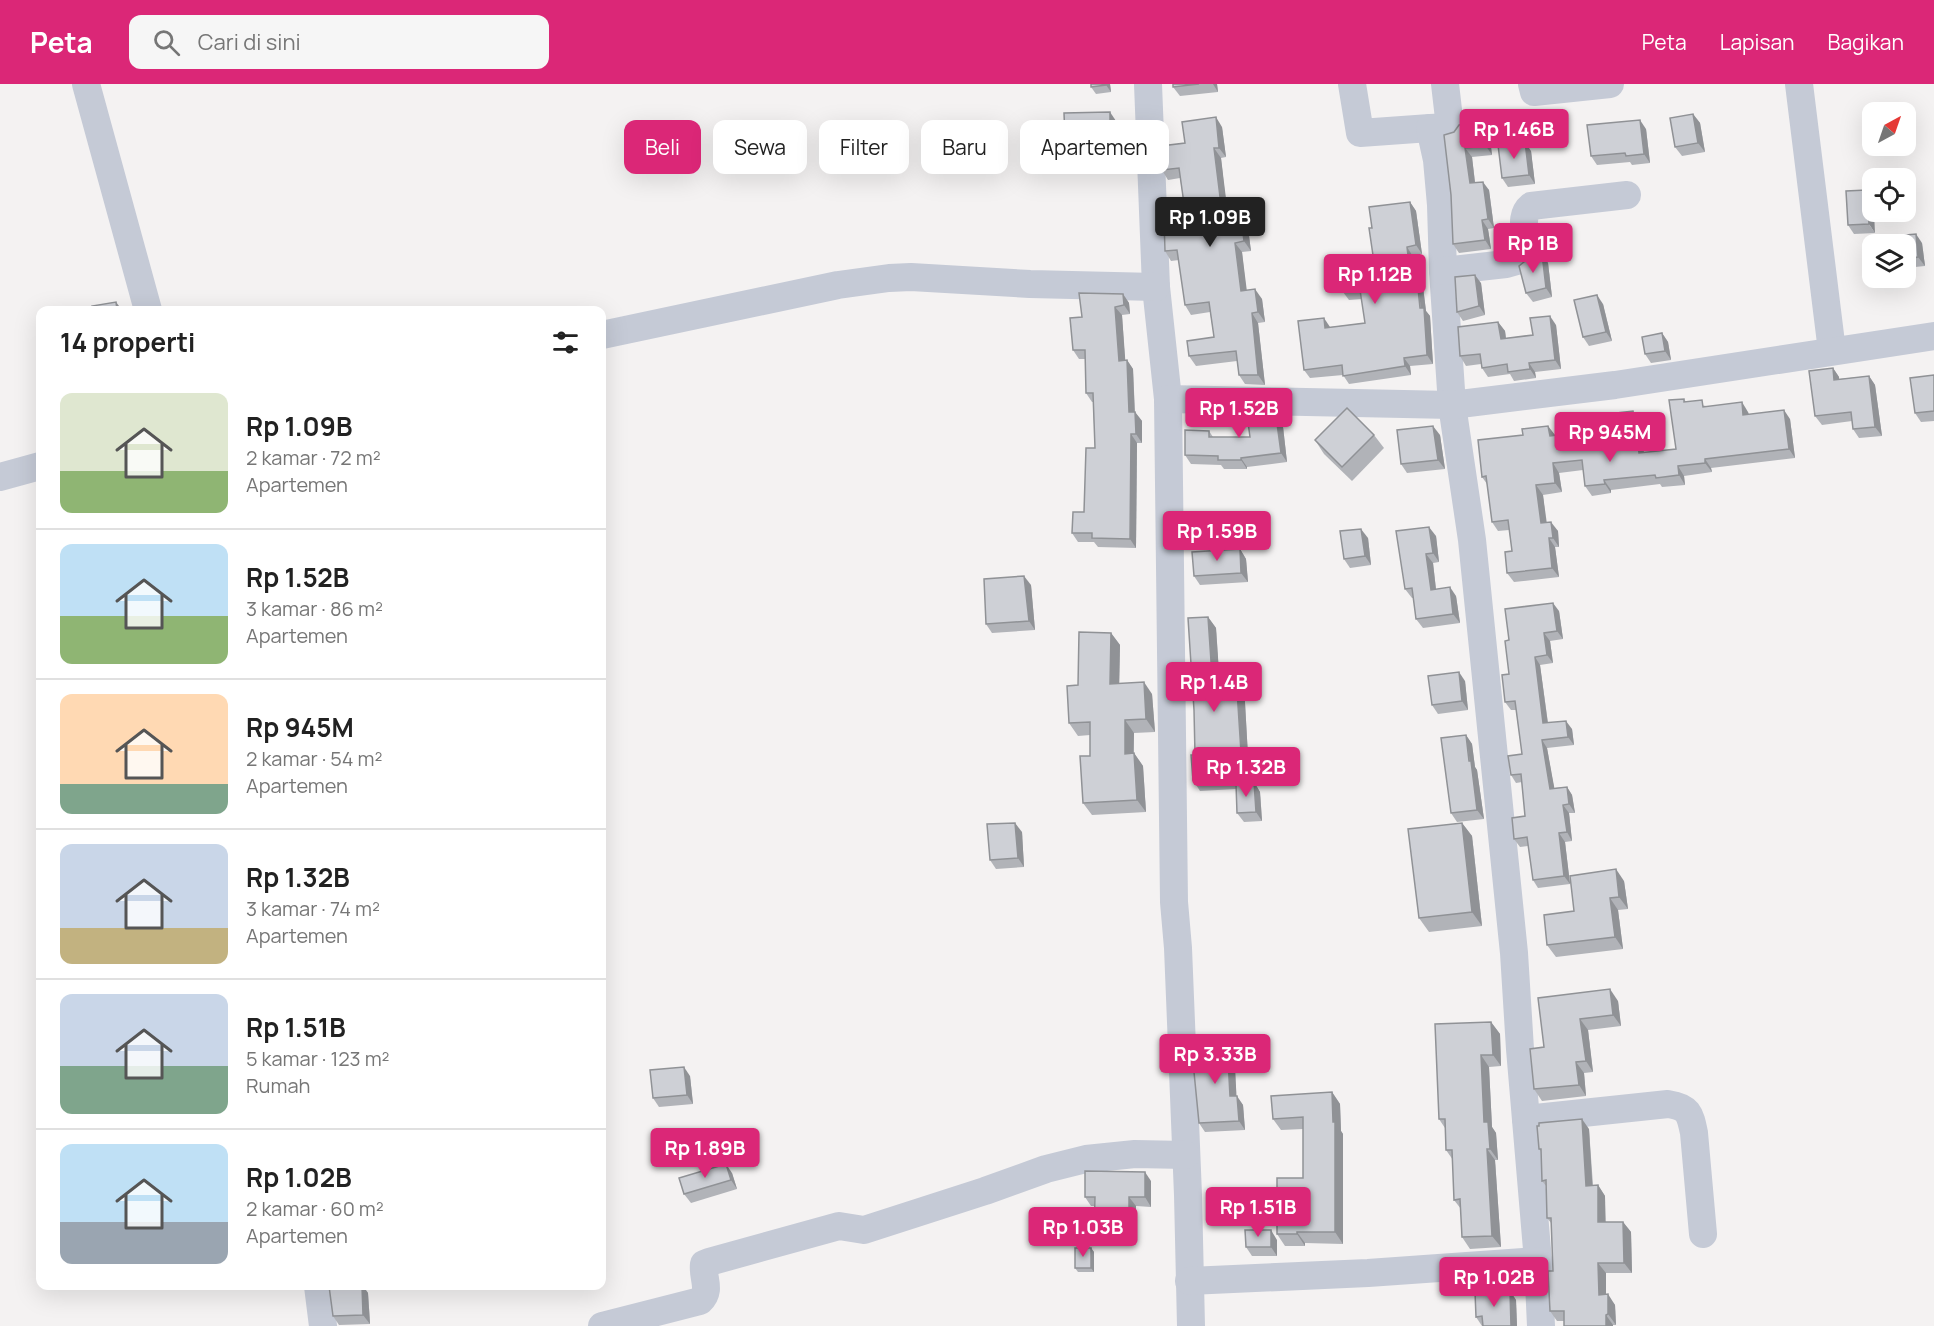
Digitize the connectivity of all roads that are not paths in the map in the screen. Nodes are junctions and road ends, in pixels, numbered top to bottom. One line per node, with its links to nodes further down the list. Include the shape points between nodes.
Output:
1 (86, 84): 12 (street)
2 (1148, 84): 11 (street)
3 (1352, 84): 8 (street, via 1360,134)
4 (1445, 84): 8 (street, via 1450,127)
5 (1533, 84): 6 (street, via 1534,92)
6 (1610, 84)
7 (1799, 84): 15 (street)
8 (1430, 128): 10 (street, via 1437,160)
9 (1628, 195): 10 (street, via 1531,206 1524,215 1524,254 1520,260)
10 (1443, 271): 17 (street)
11 (1156, 287): 13 (street, via 889,278 838,285); 16 (street)
12 (147, 306)
13 (606, 334)
14 (1934, 336): 15 (street)
15 (1832, 351): 17 (street, via 1615,385)
16 (1168, 399): 17 (street); 21 (street, via 1174,902)
17 (1452, 405): 20 (street, via 1472,540 1498,782)
18 (36, 467): 19 (street)
19 (0, 477)
20 (1526, 1119): 22 (street, via 1668,1104 1685,1109 1694,1133); 23 (street)
21 (1186, 1155): 24 (street); 27 (street, via 1135,1154 1086,1159 864,1230 839,1226 709,1262 703,1268 707,1289 700,1301)
22 (1703, 1234)
23 (1538, 1261): 24 (street); 29 (street)
24 (1189, 1281): 28 (street)
25 (318, 1290): 26 (street)
26 (323, 1326)
27 (602, 1326)
28 (1191, 1326)
29 (1541, 1326)

